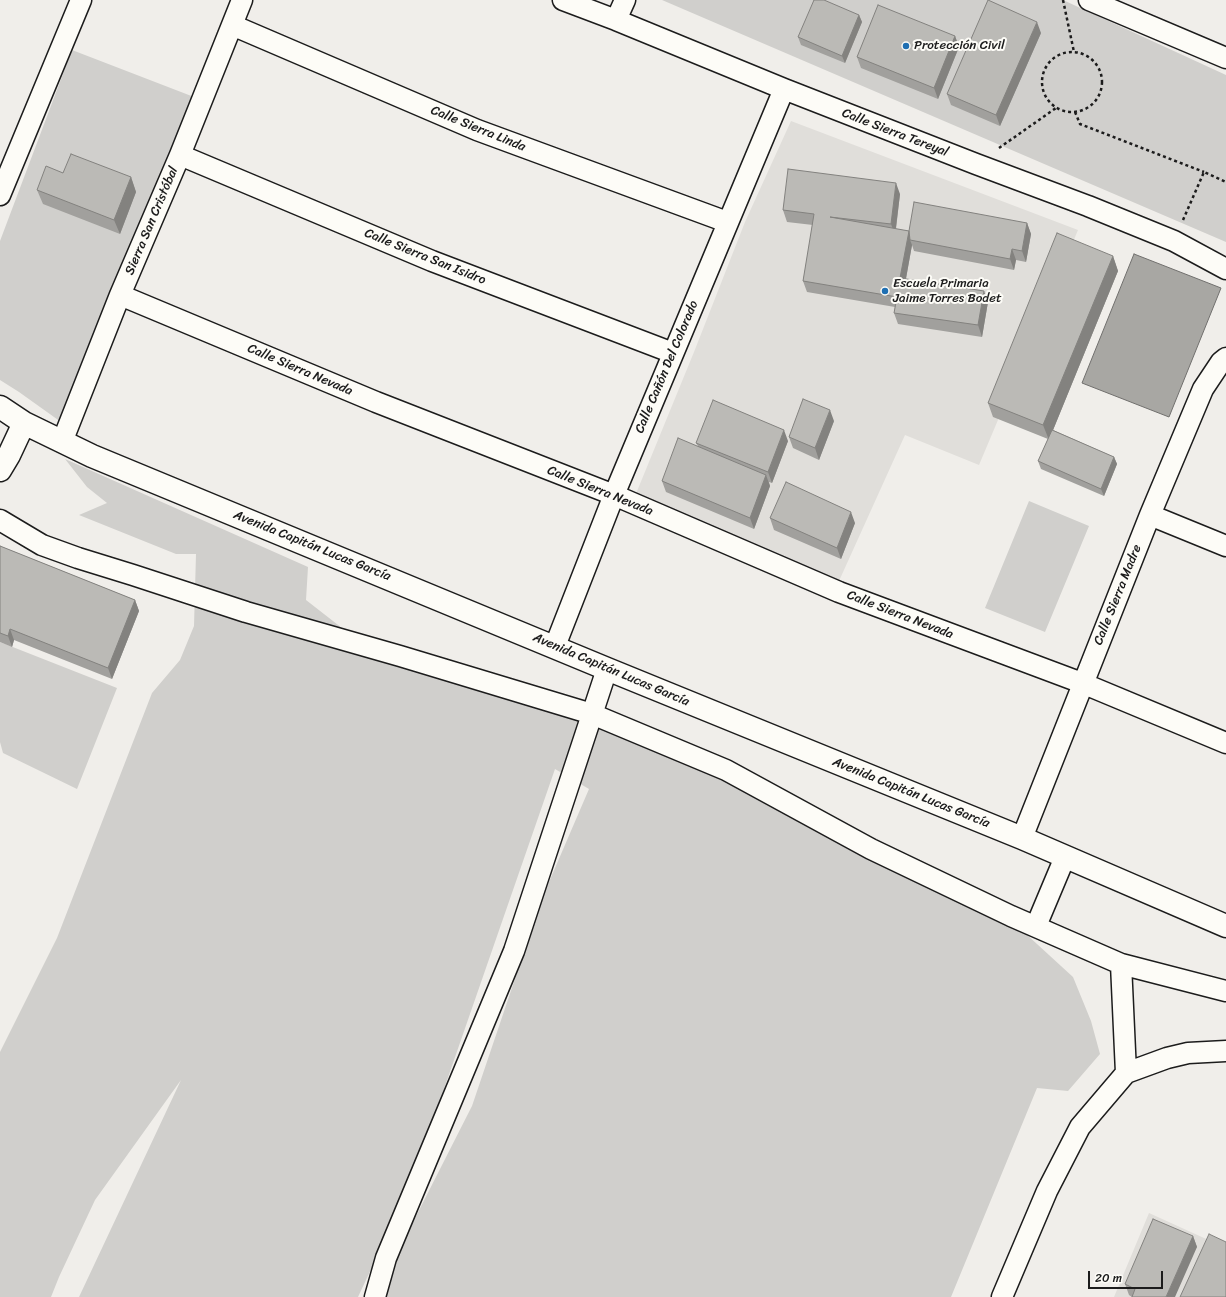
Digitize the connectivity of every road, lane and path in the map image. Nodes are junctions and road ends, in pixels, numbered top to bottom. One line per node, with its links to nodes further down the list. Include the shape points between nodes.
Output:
1 (81, 0): 18 (street)
2 (242, 0): 8 (street, Sierra San Cristóbal)
3 (563, 0): 7 (street, Calle Sierra Tereyal)
4 (624, 0): 7 (street)
5 (1063, 0): 9 (path)
6 (1089, 0): 10 (street)
7 (616, 20): 11 (street, Calle Sierra Tereyal)
8 (232, 25): 14 (street, Sierra San Cristóbal); 19 (street, Calle Sierra Linda, via 477,130)
9 (1074, 52): 12 (path, via 1055,57 1043,73 1043,92); 13 (path, via 1084,54 1098,67 1102,86 1093,104 1085,110)
10 (1226, 58)
11 (784, 89): 15 (street, Calle Sierra Tereyal); 19 (street, Calle Cañón Del Colorado)
12 (1056, 108): 13 (path, via 1065,112); 15 (path)
13 (1075, 112): 16 (path, via 1080,124)
14 (180, 155): 22 (street, Sierra San Cristóbal); 23 (street, Calle Sierra San Isidro, via 432,261)
15 (976, 164): 20 (street, Calle Sierra Tereyal)
16 (1204, 172): 17 (path); 20 (path)
17 (1226, 182)
18 (0, 194)
19 (727, 222): 23 (street, Calle Cañón Del Colorado)
20 (1174, 241): 21 (street, Calle Sierra Tereyal)
21 (1226, 269)
22 (120, 295): 27 (street, Sierra San Cristóbal); 29 (street, Calle Sierra Nevada, via 376,402)
23 (673, 353): 29 (street, Calle Cañón Del Colorado)
24 (1226, 358): 30 (street, Calle Sierra Madre, via 1203,389)
25 (0, 407): 26 (street, Avenida Capitán Lucas García)
26 (24, 423): 27 (street, Avenida Capitán Lucas García); 28 (street)
27 (62, 442): 33 (street, Avenida Capitán Lucas García)
28 (0, 470)
29 (614, 495): 33 (street, Calle Cañón Del Colorado); 35 (street, Calle Sierra Nevada, via 839,592)
30 (1150, 515): 32 (street); 35 (street, Calle Sierra Madre)
31 (0, 520): 36 (street, via 42,545 78,558 246,612)
32 (1226, 546)
33 (555, 646): 34 (street, Avenida Capitán Lucas García)
34 (607, 669): 36 (street); 38 (street, Avenida Capitán Lucas García)
35 (1082, 683): 37 (street, Calle Sierra Nevada); 38 (street, Calle Sierra Madre)
36 (592, 714): 40 (street, via 726,770 870,849); 46 (street, via 514,951 386,1258)
37 (1226, 743)
38 (1022, 838): 39 (street, Avenida Capitán Lucas García)
39 (1065, 857): 40 (street); 41 (street, Avenida Capitán Lucas García)
40 (1036, 926): 42 (street)
41 (1226, 926)
42 (1120, 964): 43 (street); 45 (street)
43 (1226, 990)
44 (1226, 1051): 45 (street, via 1188,1053 1167,1058)
45 (1126, 1074): 47 (street, via 1080,1127 1047,1191)
46 (374, 1297)
47 (1002, 1297)

